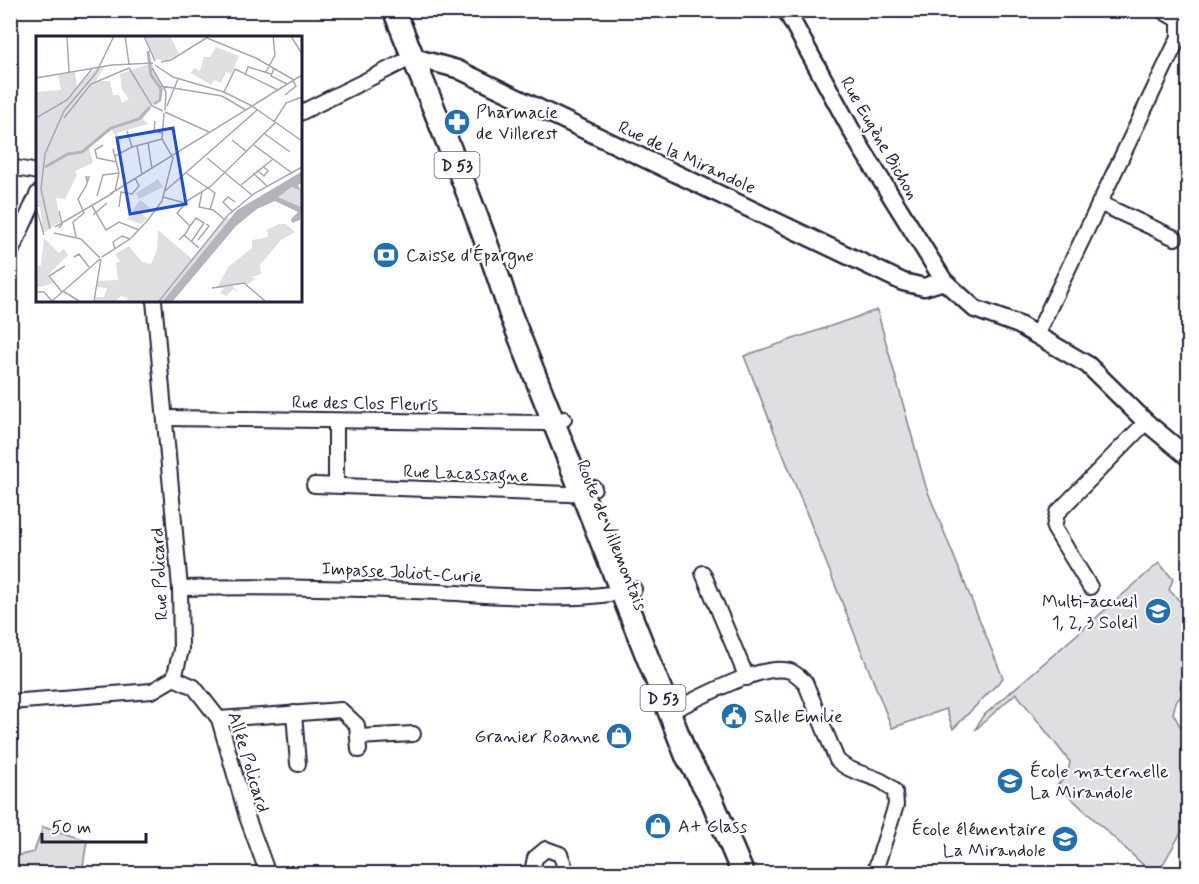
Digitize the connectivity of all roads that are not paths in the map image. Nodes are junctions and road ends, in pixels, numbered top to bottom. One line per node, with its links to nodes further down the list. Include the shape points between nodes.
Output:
1 (394, 10): 5 (main road, D 53)
2 (786, 10): 13 (street, Rue Eugène Bichon, via 860,146)
3 (1161, 10): 4 (street)
4 (1184, 15): 10 (street, via 1179,37)
5 (413, 57): 6 (street); 13 (street, Rue de la Mirandole, via 458,69 903,282 924,287); 17 (main road, Route de Villemontais / D 53, via 510,313)
6 (302, 112)
7 (10, 167): 8 (street)
8 (36, 172)
9 (36, 197): 12 (street)
10 (1099, 203): 11 (street); 15 (street)
11 (1175, 238)
12 (10, 254)
13 (944, 281): 15 (street, Rue Eugène Bichon, via 975,309)
14 (154, 302): 16 (street, Rue Policard)
15 (1036, 334): 19 (street, Rue Eugène Bichon, via 1088,365)
16 (165, 418): 18 (street, Rue des Clos Fleuris); 27 (street, Rue Policard)
17 (559, 420): 18 (street, Rue des Clos Fleuris); 24 (main road, Route de Villemontais / D 53)
18 (336, 421): 23 (street)
19 (1146, 422): 20 (street); 21 (street); 26 (street, via 1057,513 1054,528)
20 (1188, 457)
21 (1188, 471)
22 (314, 485): 23 (street, Rue Lacassagne)
23 (336, 485): 24 (street, Rue Lacassagne, via 568,494)
24 (588, 490): 28 (main road, Route de Villemontais / D 53)
25 (703, 573): 30 (street)
26 (1090, 587)
27 (180, 588): 28 (street, Impasse Joliot-Curie, via 297,585 530,596); 29 (street, Rue Policard, via 181,650)
28 (628, 591): 32 (main road, Route de Villemontais / D 53)
29 (174, 678): 31 (street, via 152,691); 34 (street, Allée Policard, via 194,687)
30 (747, 678): 32 (street); 41 (street, via 777,670 798,676 805,682 837,760 844,768 881,780 895,792 896,805)
31 (10, 702)
32 (675, 709): 40 (main road, Route de Villemontais / D 53, via 703,760 712,800)
33 (294, 713): 34 (street); 35 (street, via 341,710 357,725 359,743); 36 (street)
34 (219, 719): 37 (street, Allée Policard, via 247,817)
35 (413, 734)
36 (298, 764)
37 (268, 873)
38 (536, 873): 39 (street, via 535,858 546,849 560,854 564,864)
39 (561, 873)
40 (742, 873)
41 (874, 873)

